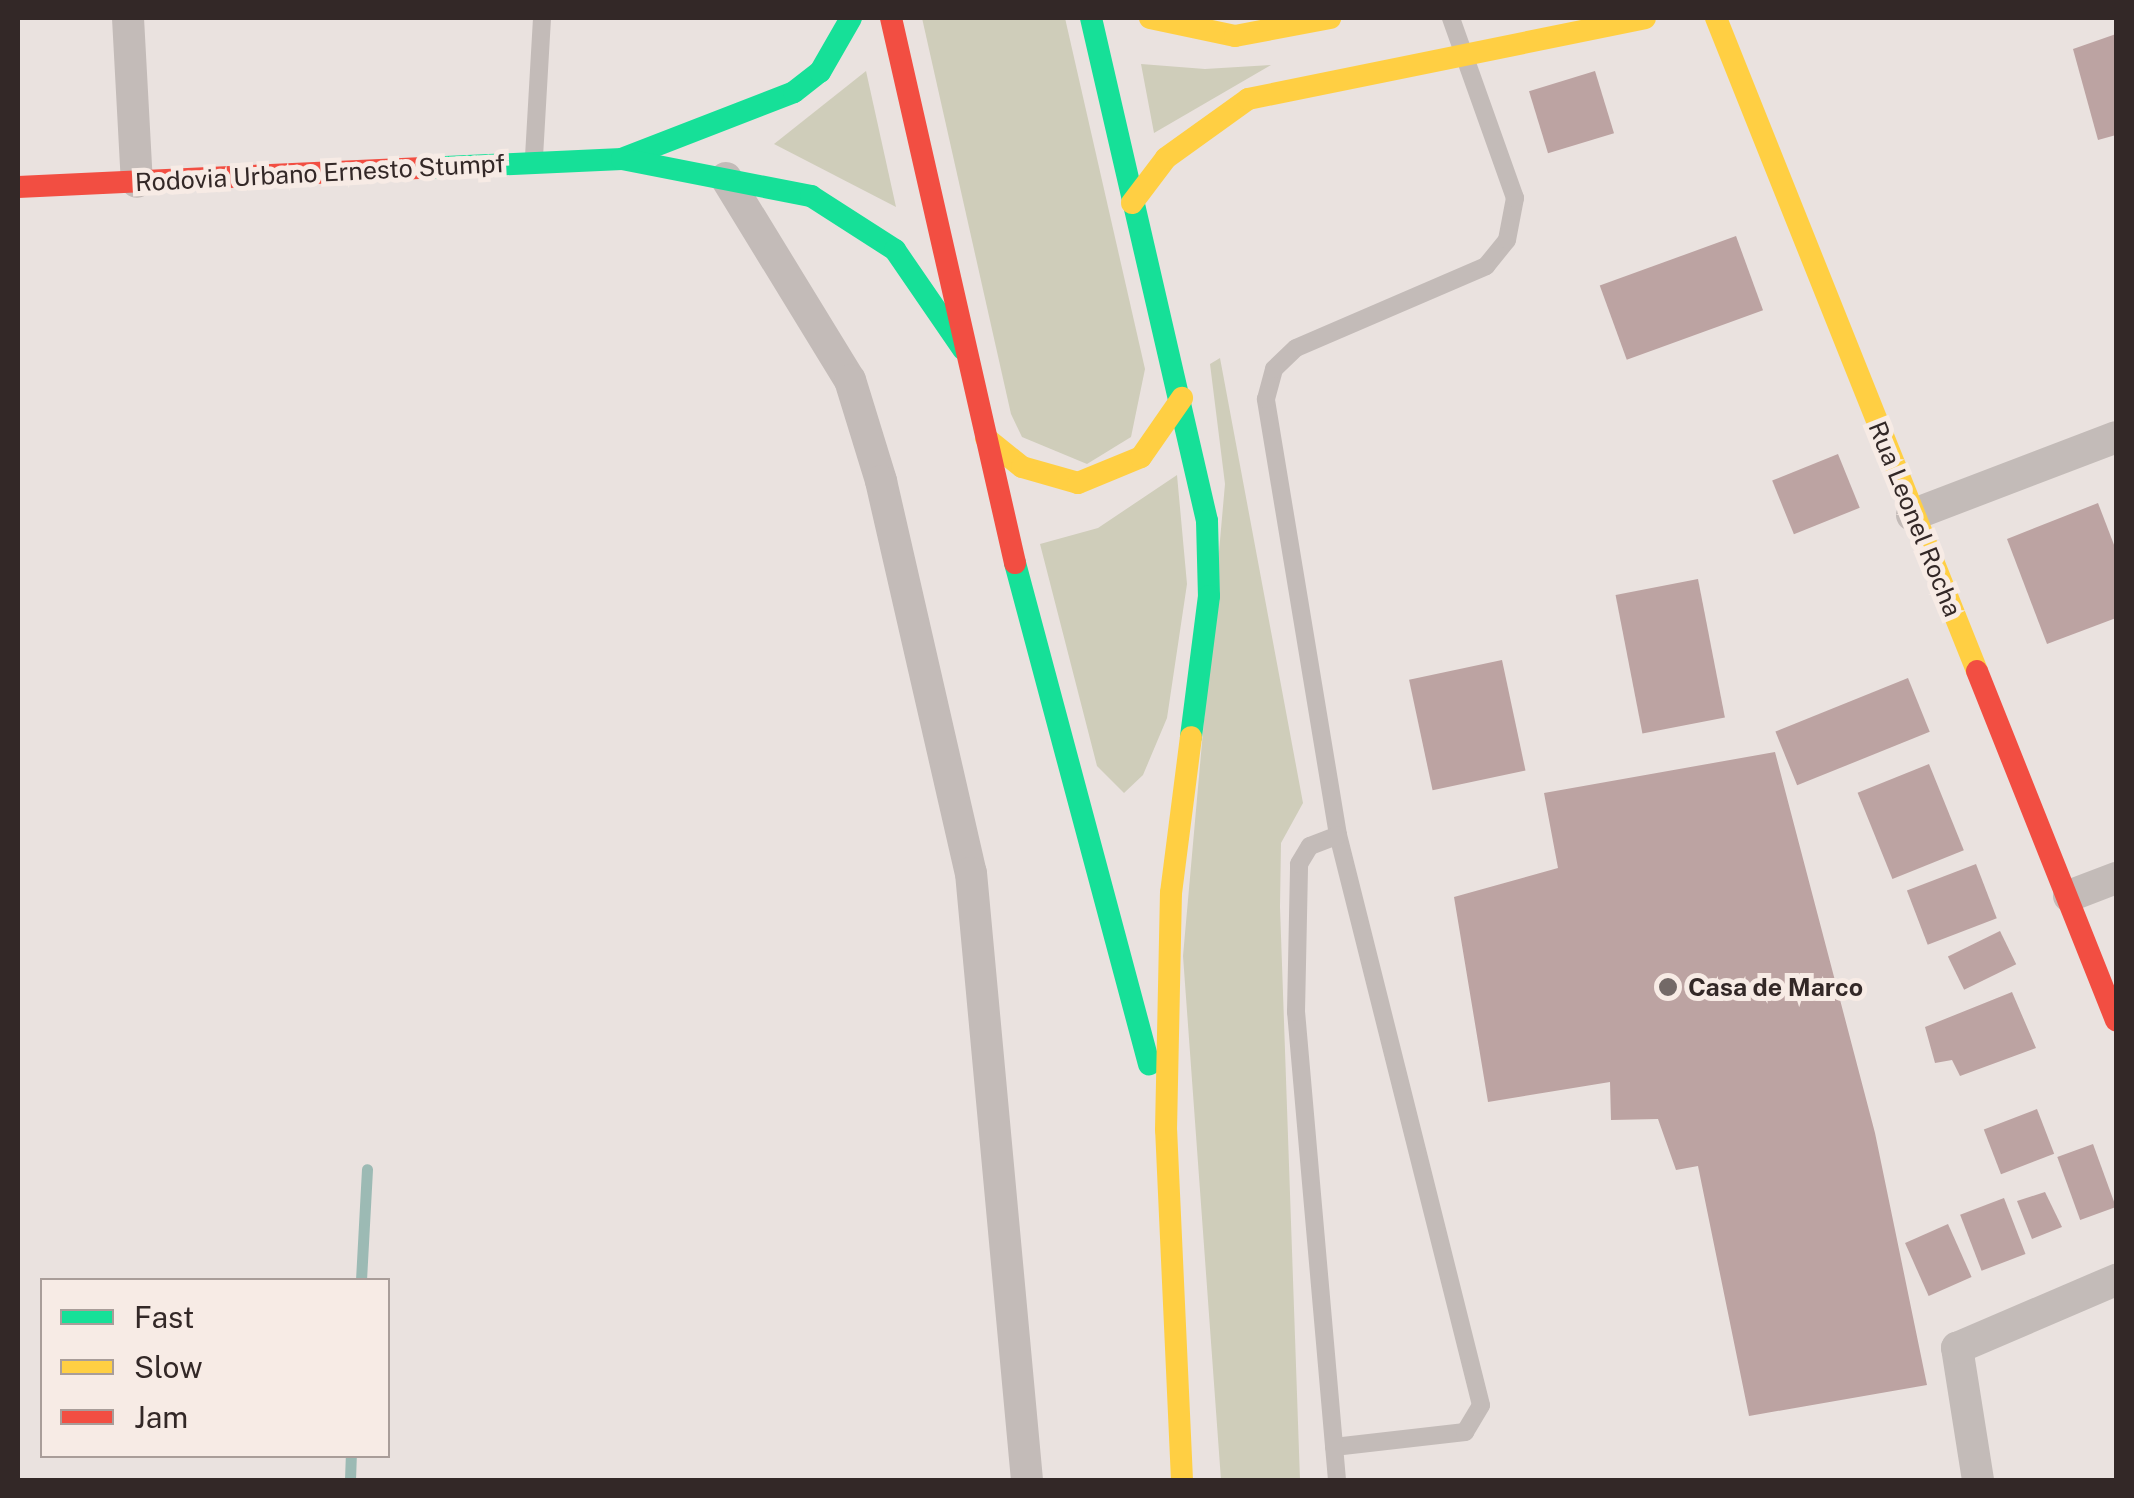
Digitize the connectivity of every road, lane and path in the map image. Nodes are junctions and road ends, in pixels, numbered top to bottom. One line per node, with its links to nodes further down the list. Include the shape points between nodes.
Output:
1 (128, 18): 15 (street)
2 (542, 18): 13 (lane)
3 (851, 18): 12 (main road, via 828,60 794,92)
4 (891, 18): 18 (main road)
5 (1091, 18): 17 (main road)
6 (1150, 18): 7 (main road, via 1234,36)
7 (1330, 18)
8 (1451, 18): 11 (lane)
9 (1645, 18): 11 (main road)
10 (1716, 18): 22 (main road, Rua Leonel Rocha)
11 (1462, 52): 17 (main road, via 1248,99 1166,158); 23 (lane, via 1516,198 1507,240 1486,266 1296,348 1274,369 1266,399)
12 (622, 158): 13 (main road, Rodovia Urbano Ernesto Stumpf); 14 (main road)
13 (534, 162): 15 (main road, Rodovia Urbano Ernesto Stumpf)
14 (726, 178): 18 (main road, via 811,196 852,218 895,250); 30 (street, via 850,380 881,481 971,873)
15 (137, 182): 16 (main road, Rodovia Urbano Ernesto Stumpf)
16 (18, 187)
17 (1132, 202): 19 (main road)
18 (964, 350): 21 (main road)
19 (1182, 398): 21 (main road, via 1141,456 1078,483 1022,467); 27 (main road, via 1207,521 1209,596 1176,828)
20 (2116, 437): 22 (street)
21 (986, 438): 27 (main road)
22 (1912, 515): 25 (main road, Rua Leonel Rocha)
23 (1338, 836): 29 (lane, via 1310,846 1299,864 1296,1012); 29 (lane, via 1481,1405 1465,1432)
24 (2116, 878): 25 (street)
25 (2069, 896): 26 (main road, Rua Leonel Rocha)
26 (2116, 1020)
27 (1166, 1130): 31 (main road)
28 (2116, 1280): 33 (street, via 1957,1348)
29 (1334, 1447): 32 (lane)
30 (1027, 1480)
31 (1182, 1480)
32 (1337, 1480)
33 (1978, 1480)

